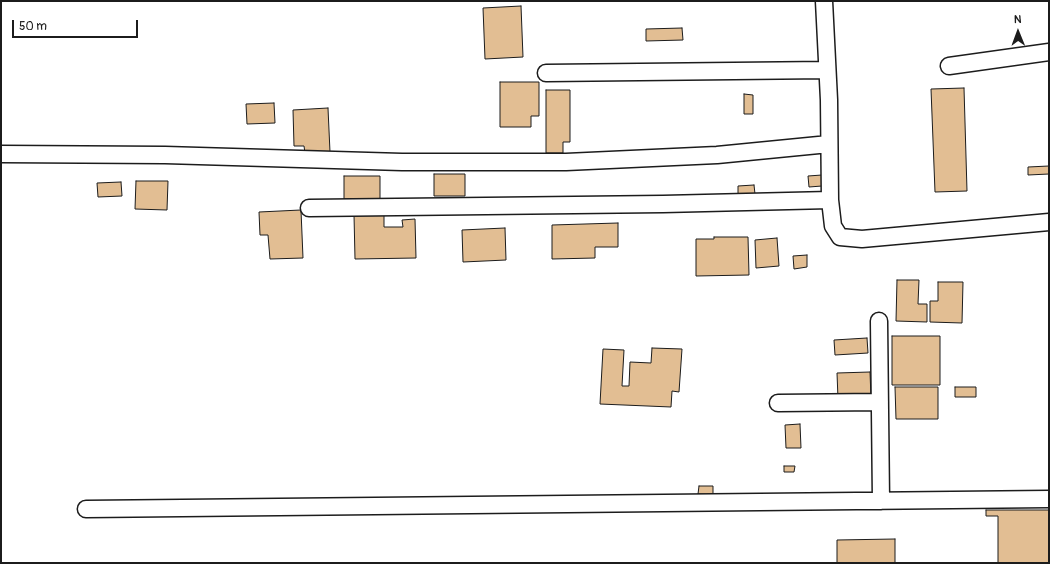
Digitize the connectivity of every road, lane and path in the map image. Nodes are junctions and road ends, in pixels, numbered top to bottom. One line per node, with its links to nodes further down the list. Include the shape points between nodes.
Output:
1 (824, 1): 4 (street)
2 (1049, 52): 3 (street)
3 (949, 66)
4 (827, 70): 5 (street); 6 (street)
5 (546, 73)
6 (829, 144): 7 (street, via 717,155 566,162 402,162 165,155); 8 (street)
7 (1, 154)
8 (830, 200): 9 (street); 10 (street, via 833,226 840,237 862,240)
9 (309, 208)
10 (1049, 222)
11 (879, 321): 12 (street)
12 (880, 402): 13 (street); 15 (street)
13 (778, 403)
14 (1049, 500): 15 (street)
15 (881, 501): 16 (street)
16 (86, 509)

